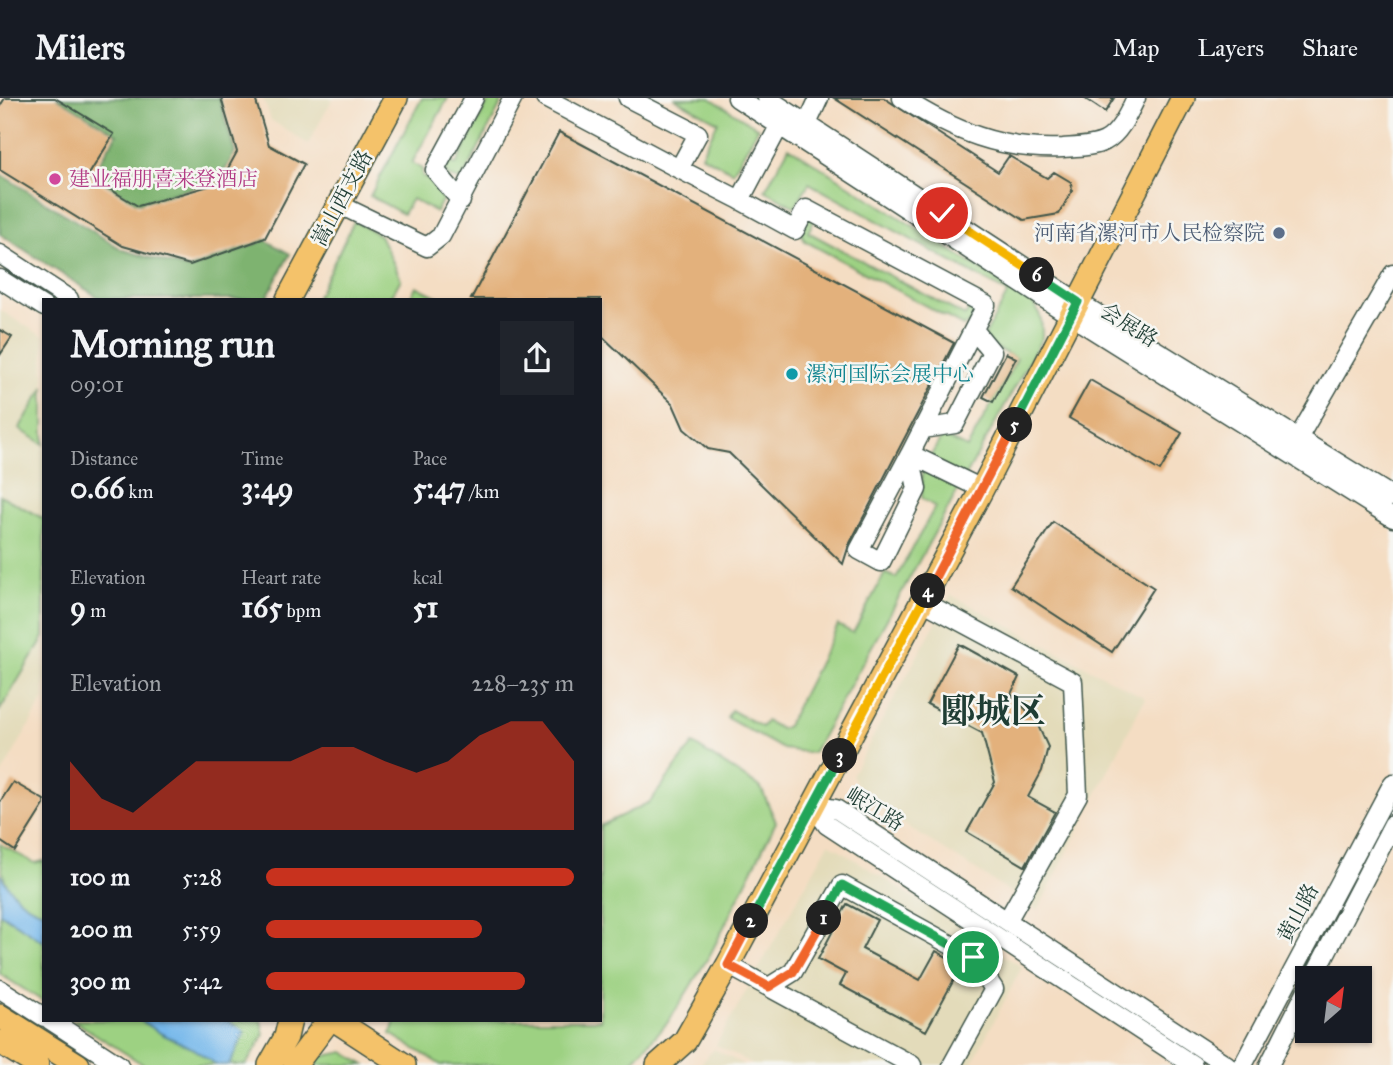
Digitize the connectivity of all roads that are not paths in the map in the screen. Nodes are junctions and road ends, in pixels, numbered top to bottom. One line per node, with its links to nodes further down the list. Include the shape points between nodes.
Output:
1 (396, 98): 17 (main road, 嵩山西支路)
2 (474, 98): 16 (street, via 435,170)
3 (513, 98): 16 (street)
4 (545, 98): 14 (street)
5 (628, 98): 14 (street, via 698,134)
6 (737, 98): 12 (street, 会展路)
7 (767, 98): 12 (street, 会展路)
8 (819, 98): 13 (street)
9 (902, 98): 10 (street, via 963,133 1027,149 1106,141)
10 (1136, 98)
11 (1183, 98): 24 (main road)
12 (784, 118): 13 (street, 会展路); 15 (street); 24 (street, 会展路)
13 (807, 124): 24 (street, 会展路)
14 (679, 169): 15 (street)
15 (740, 200): 25 (street, via 795,230 806,209 986,305)
16 (461, 201): 17 (street, via 441,236 426,247)
17 (338, 204): 22 (main road, 嵩山西支路)
18 (0, 254): 21 (street)
19 (1393, 274): 27 (street)
20 (0, 279): 23 (street)
21 (67, 298)
22 (289, 298)
23 (42, 306)
24 (1075, 309): 27 (street, 会展路); 29 (main road)
25 (974, 330): 26 (street); 26 (street, via 992,352 955,424)
26 (923, 429): 28 (street)
27 (1294, 446): 30 (street, 会展路); 31 (street, 会展路)
28 (910, 454): 28 (street, via 917,489 881,562 859,550); 29 (street)
29 (982, 489): 32 (main road)
30 (1393, 497)
31 (1393, 518)
32 (922, 601): 34 (main road); 36 (street, via 1073,682 1078,795)
33 (1393, 783): 60 (street, 黄山路)
34 (813, 805): 36 (street, 岷江路, via 836,809); 37 (main road); 58 (street, 岷江路, via 827,825)
35 (1393, 824): 38 (street, 黄山路)
36 (1007, 921): 59 (street, 岷江路)
37 (728, 965): 39 (street); 55 (main road, via 685,1041)
38 (1320, 966)
39 (769, 987): 56 (street); 57 (street, via 793,972 842,885 973,957 994,989)
40 (0, 989): 43 (street)
41 (1295, 1014): 61 (street)
42 (0, 1016): 50 (main road)
43 (42, 1016)
44 (53, 1022): 51 (street)
45 (290, 1022): 52 (main road)
46 (327, 1022): 53 (main road)
47 (338, 1022): 54 (main road)
48 (0, 1042): 49 (main road)
49 (37, 1065)
50 (78, 1065)
51 (120, 1065)
52 (270, 1065)
53 (295, 1065)
54 (404, 1065)
55 (658, 1065)
56 (912, 1065)
57 (952, 1065)
58 (1193, 1065)
59 (1227, 1065)
60 (1243, 1065)
61 (1269, 1065)

